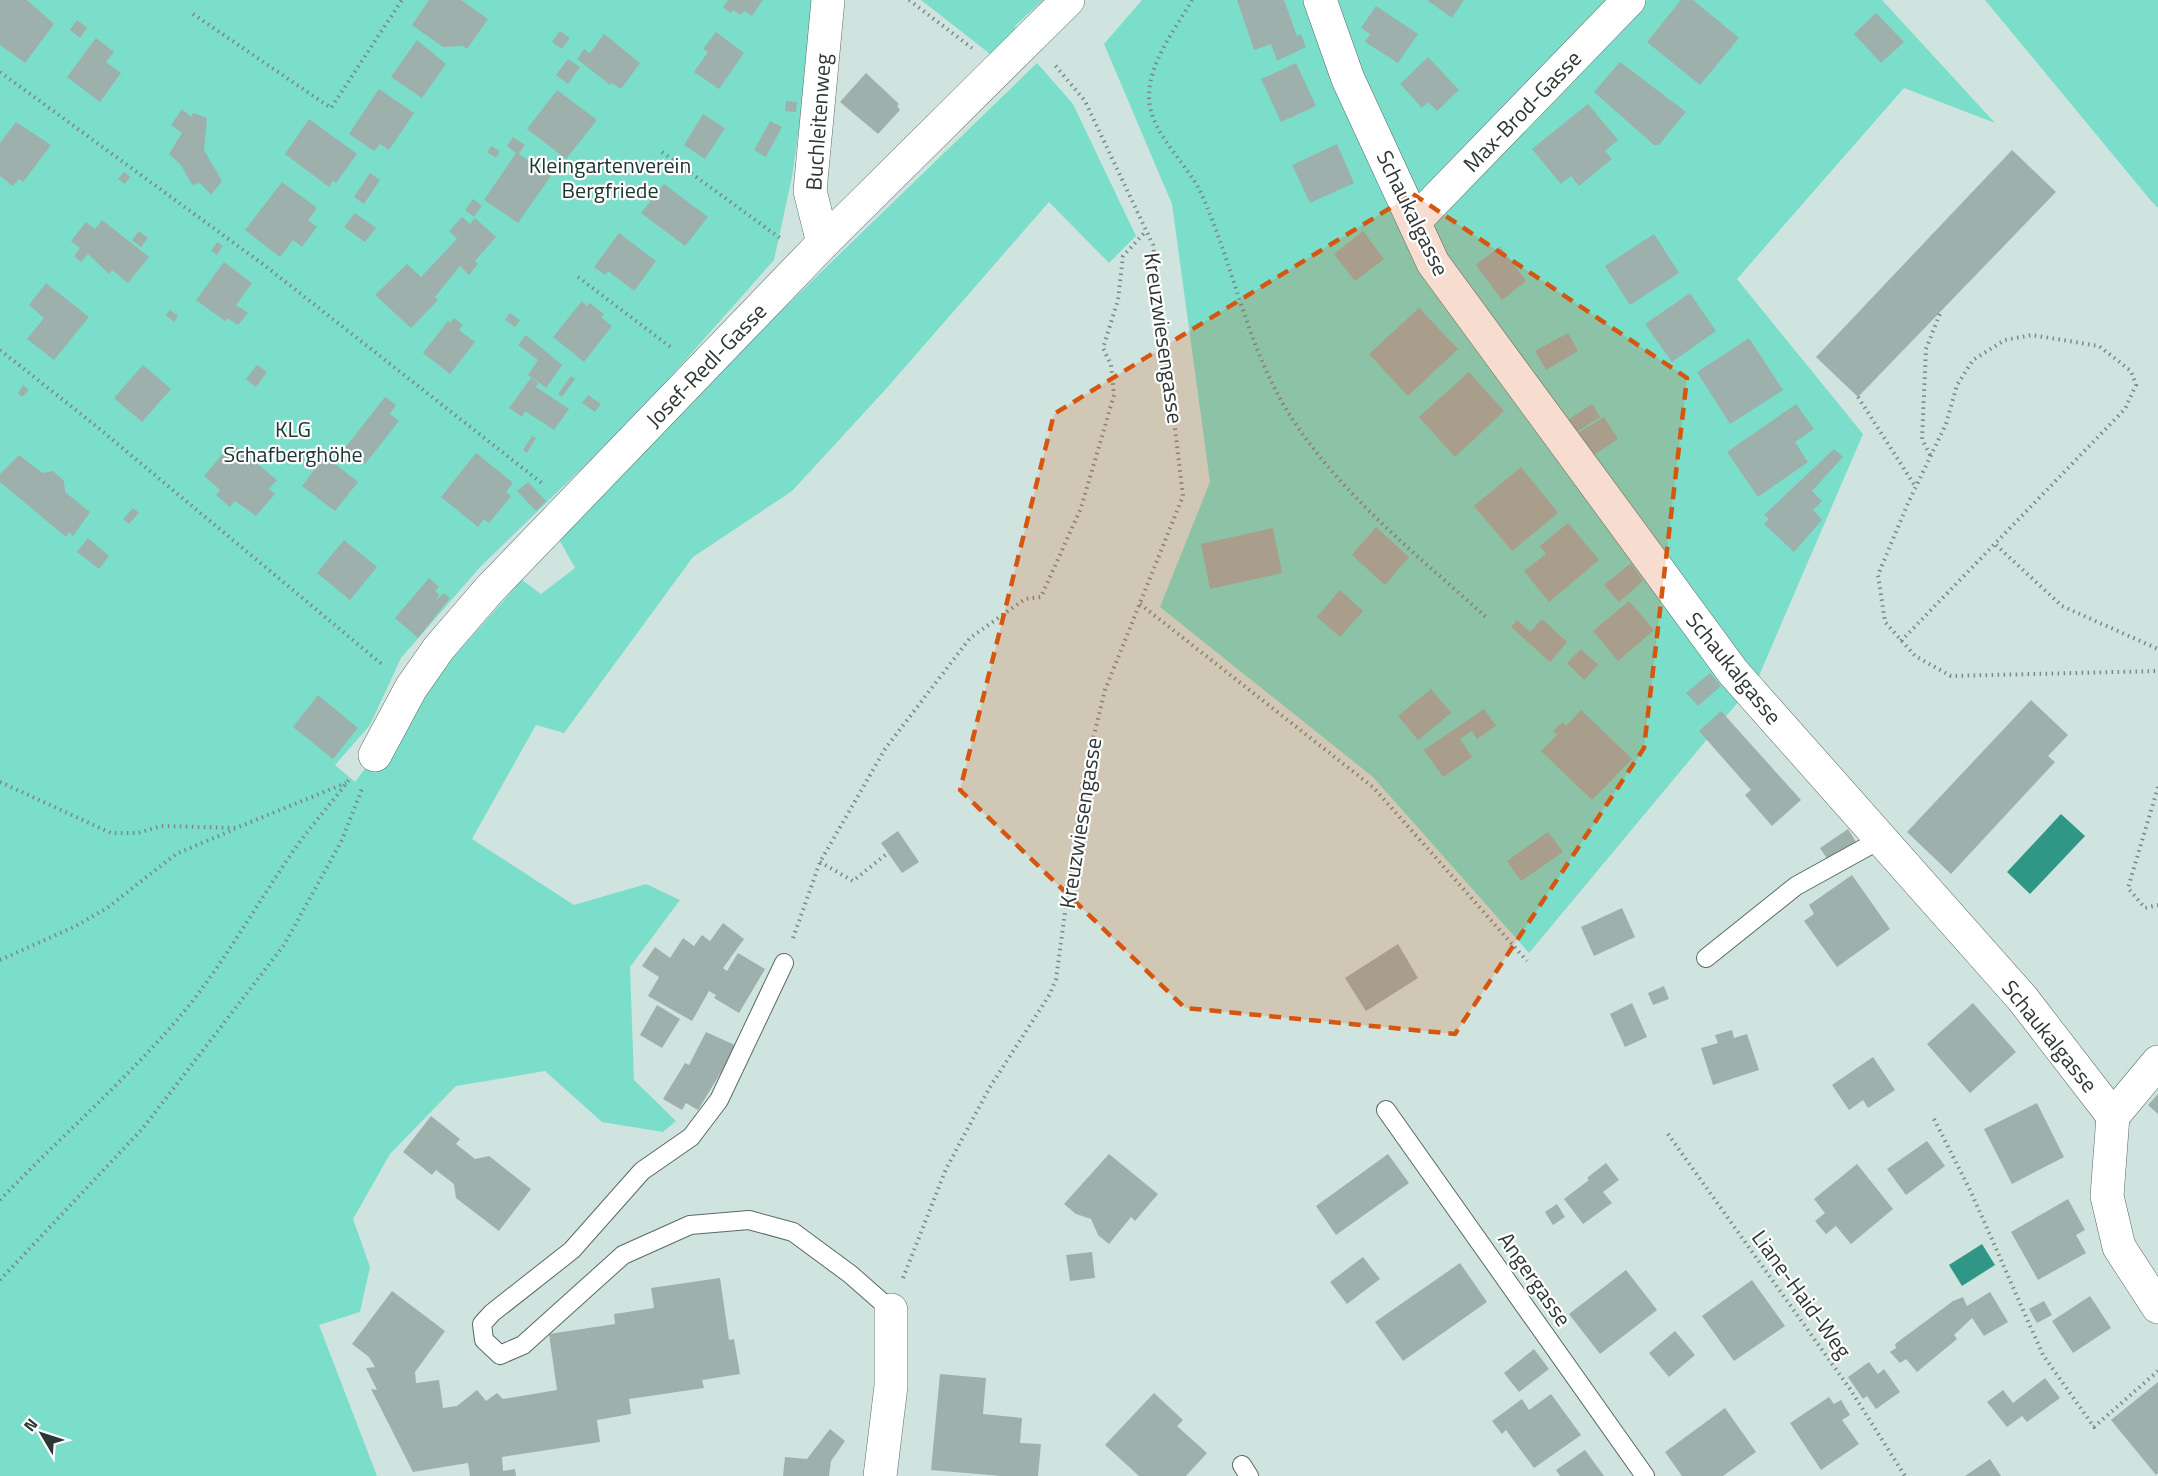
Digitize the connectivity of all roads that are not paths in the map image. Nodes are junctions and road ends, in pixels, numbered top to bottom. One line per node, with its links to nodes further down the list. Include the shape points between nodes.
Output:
1 (828, 0): 6 (street, Buchleitenweg, via 810,191)
2 (1068, 0): 6 (street, Josef-Redl-Gasse)
3 (1320, 0): 5 (street, Schaukalgasse, via 1348,79)
4 (1629, 0): 5 (street, Max-Brod-Gasse)
5 (1415, 221): 8 (street, Schaukalgasse, via 1433,263 1733,672)
6 (823, 243): 7 (street, Josef-Redl-Gasse, via 482,598 411,688)
7 (375, 755)
8 (1881, 839): 9 (lane, via 1796,886); 13 (street, Schaukalgasse, via 2022,998)
9 (1706, 958)
10 (784, 963): 15 (lane, via 719,1100 691,1137 642,1171 572,1250 492,1313 482,1324 484,1340 500,1355 523,1345 623,1255 690,1225 749,1220 793,1232)
11 (2158, 1062): 13 (street)
12 (1386, 1110): 17 (lane, Angergasse)
13 (2113, 1116): 14 (street, Schaukalgasse, via 2107,1196 2124,1256)
14 (2158, 1306)
15 (891, 1310): 16 (street, via 891,1386)
16 (880, 1476)
17 (1645, 1476)

